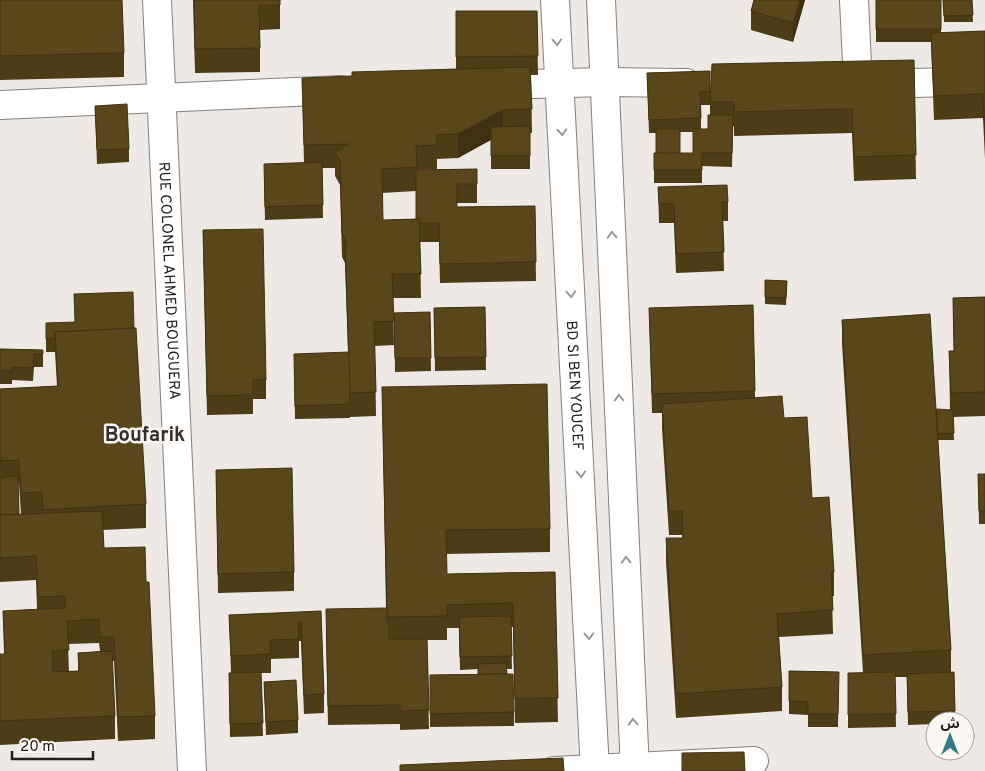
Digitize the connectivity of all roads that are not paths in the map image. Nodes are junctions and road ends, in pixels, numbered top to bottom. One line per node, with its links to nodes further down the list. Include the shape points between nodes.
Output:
1 (157, 0): 13 (street, RUE COLONEL AHMED BOUGUERA)
2 (555, 0): 7 (street, BD SI BEN YOUCEF, one-way to 7)
3 (601, 0): 6 (street)
4 (854, 0): 10 (street)
5 (985, 81): 10 (street)
6 (605, 82): 7 (street); 8 (street); 15 (street, one-way to 6)
7 (559, 83): 11 (street); 16 (street, BD SI BEN YOUCEF, one-way to 16)
8 (712, 83)
9 (829, 84): 10 (street)
10 (858, 85)
11 (469, 86)
12 (370, 89): 13 (street)
13 (161, 96): 14 (street); 20 (street, RUE COLONEL AHMED BOUGUERA)
14 (0, 104)
15 (616, 323): 16 (street); 18 (street, one-way to 15)
16 (573, 324): 19 (street, BD SI BEN YOUCEF, one-way to 19)
17 (754, 761): 18 (street)
18 (635, 769): 19 (street)
19 (595, 770): 21 (street)
20 (192, 771)
21 (554, 771)

